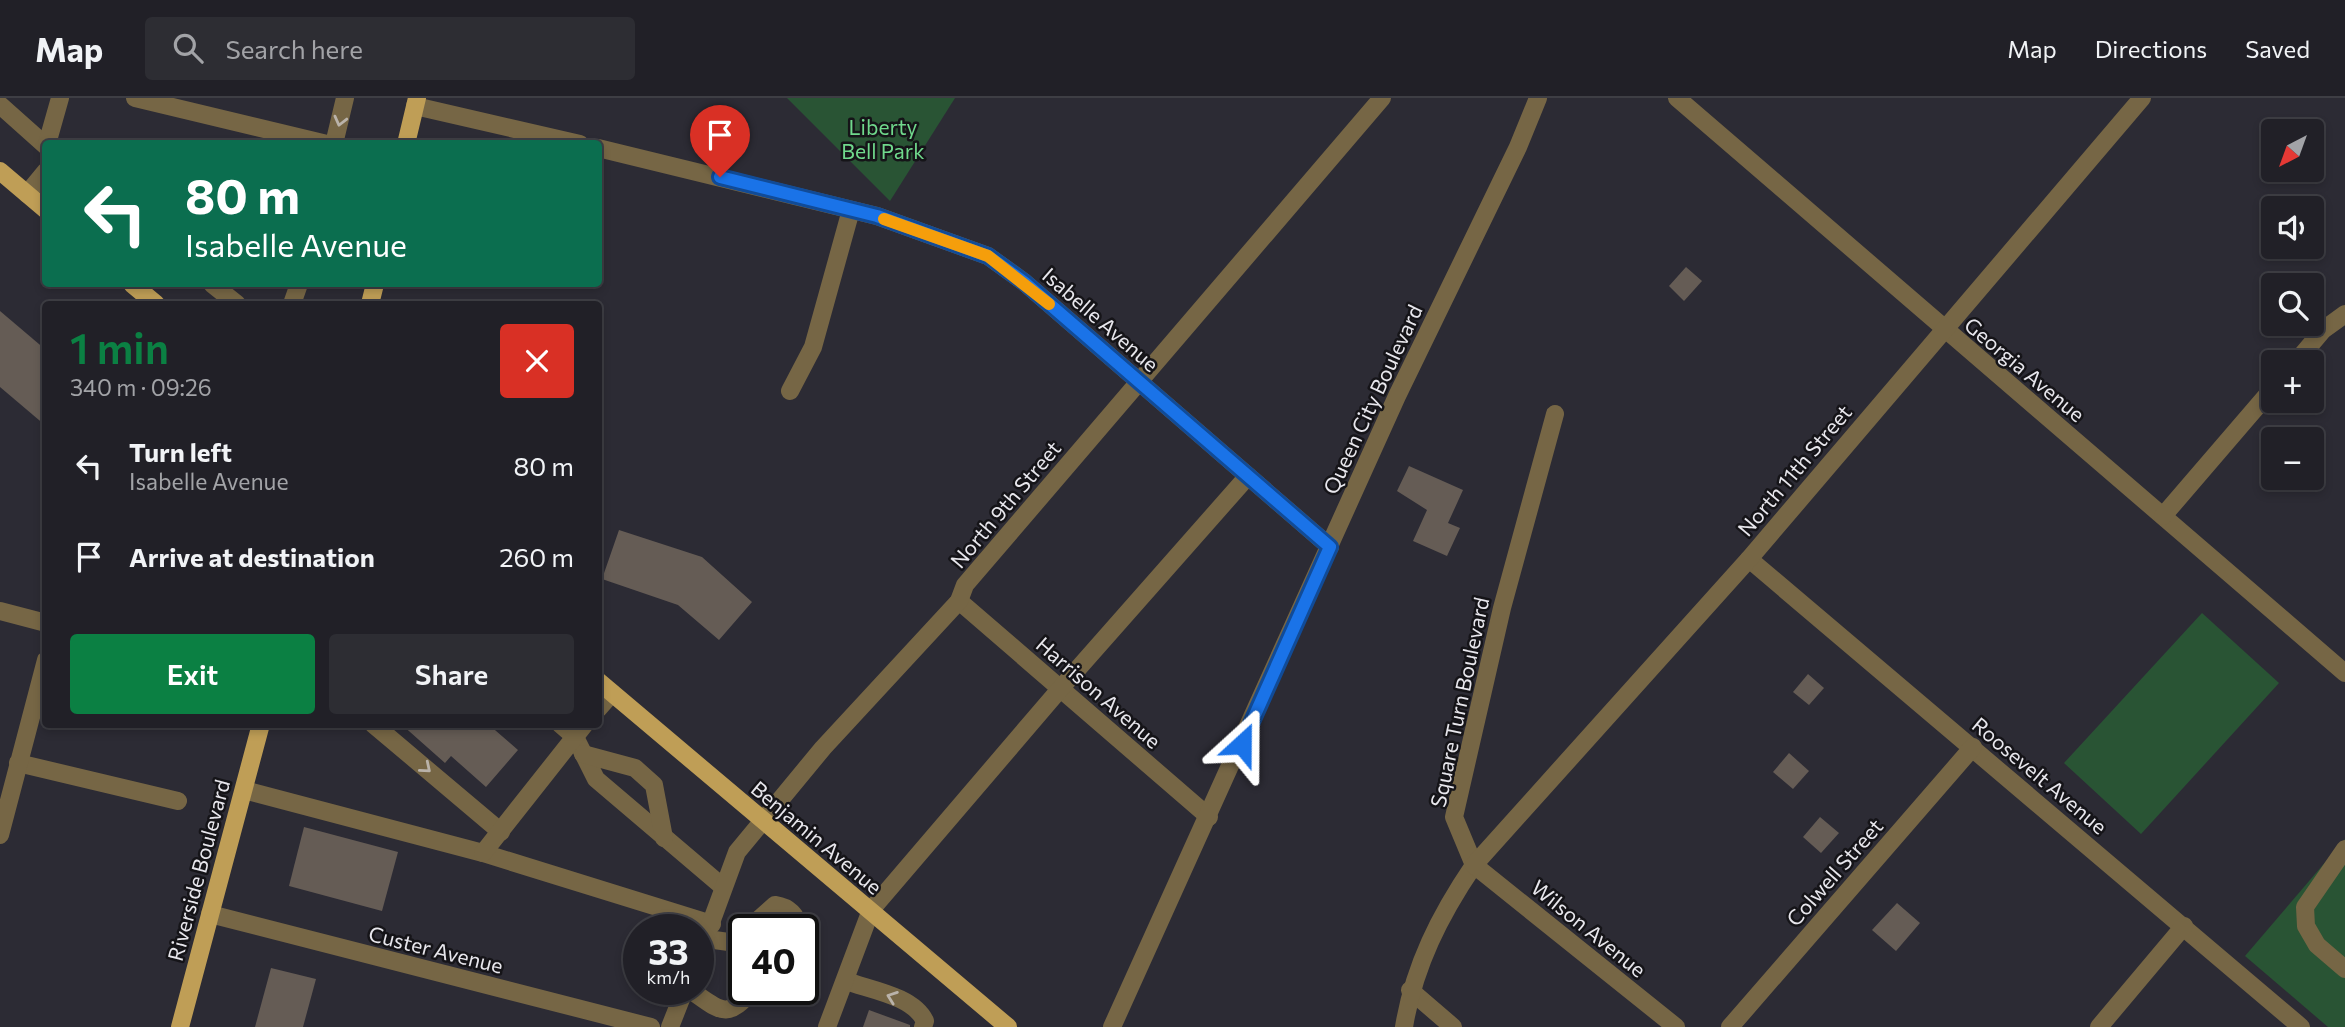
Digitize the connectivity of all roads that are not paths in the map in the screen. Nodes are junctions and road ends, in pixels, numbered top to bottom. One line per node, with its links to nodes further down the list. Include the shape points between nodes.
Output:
1 (60, 98): 10 (street)
2 (135, 98): 11 (street)
3 (345, 98): 12 (street, one-way to 12)
4 (1381, 98): 29 (street, North 9th Street)
5 (1538, 98): 35 (street, Queen City Boulevard)
6 (1677, 98): 27 (street, Georgia Avenue)
7 (2141, 98): 27 (street, North 11th Street)
8 (416, 102): 13 (main road); 14 (street)
9 (0, 106): 15 (street)
10 (47, 140)
11 (310, 140)
12 (335, 140)
13 (407, 140)
14 (564, 140)
15 (42, 142)
16 (602, 149): 21 (street, Isabelle Avenue)
17 (0, 171): 19 (main road)
18 (42, 177): 19 (street)
19 (27, 194): 20 (main road)
20 (42, 207)
21 (851, 210): 29 (street, Isabelle Avenue, via 988,256); 30 (street, via 813,347)
22 (136, 287): 24 (main road)
23 (216, 287): 25 (street)
24 (152, 301)
25 (233, 301)
26 (2345, 314): 28 (street)
27 (1943, 330): 34 (street, Georgia Avenue); 36 (street, North 11th Street)
28 (2306, 350)
29 (1139, 382): 33 (street, Isabelle Avenue); 37 (street, North 9th Street, via 965,585)
30 (790, 391)
31 (2261, 402): 34 (street)
32 (1555, 414): 59 (street, Square Turn Boulevard, via 1502,608 1454,817)
33 (1248, 477): 35 (street, Isabelle Avenue); 43 (street)
34 (2163, 516): 40 (street, Georgia Avenue)
35 (1330, 547): 52 (street, Queen City Boulevard)
36 (1749, 559): 47 (street, Roosevelt Avenue); 59 (street, North 11th Street)
37 (959, 601): 43 (street, Harrison Avenue); 53 (street, North 9th Street)
38 (0, 611): 39 (street)
39 (42, 622)
40 (2342, 663)
41 (42, 675): 49 (street)
42 (605, 687): 53 (main road, Benjamin Avenue)
43 (1060, 688): 52 (street, Harrison Avenue); 61 (street)
44 (260, 728): 50 (main road, Riverside Boulevard)
45 (378, 728): 54 (street, one-way to 54)
46 (580, 731): 48 (street); 54 (street)
47 (1973, 747): 67 (street, Roosevelt Avenue); 84 (street, Colwell Street)
48 (583, 754): 56 (street, via 596,779); 56 (street, via 635,768 654,785)
49 (18, 763): 51 (street); 55 (street)
50 (244, 790): 58 (street); 62 (main road, Riverside Boulevard)
51 (178, 801)
52 (1209, 817): 74 (street, Queen City Boulevard)
53 (762, 821): 60 (street, North 9th Street, via 737,852); 61 (main road, Benjamin Avenue)
54 (501, 832): 58 (street)
55 (0, 835)
56 (664, 838): 60 (street)
57 (2345, 849): 68 (street, via 2305,907 2306,926 2317,945)
58 (483, 853): 63 (street)
59 (1474, 865): 70 (street, via 1442,912); 83 (street, Wilson Avenue)
60 (723, 887): 66 (street, North 9th Street)
61 (871, 910): 69 (street); 80 (main road, Benjamin Avenue)
62 (210, 914): 75 (main road, Riverside Boulevard); 76 (street, Custer Avenue)
63 (658, 914)
64 (765, 914): 65 (street, via 775,905)
65 (793, 914)
66 (714, 918)
67 (2184, 926): 85 (street); 86 (street, Roosevelt Avenue)
68 (2345, 969)
69 (846, 981): 78 (street); 79 (street, one-way to 69, via 925,1021 912,1004)
70 (1410, 990): 81 (street); 82 (street)
71 (680, 1005): 77 (street)
72 (713, 1005): 73 (street, via 727,1010)
73 (740, 1005)
74 (1117, 1025)
75 (180, 1027)
76 (651, 1027)
77 (670, 1027)
78 (827, 1027)
79 (923, 1027)
80 (1008, 1027)
81 (1404, 1027)
82 (1453, 1027)
83 (1676, 1027)
84 (1731, 1027)
85 (2099, 1027)
86 (2301, 1027)

